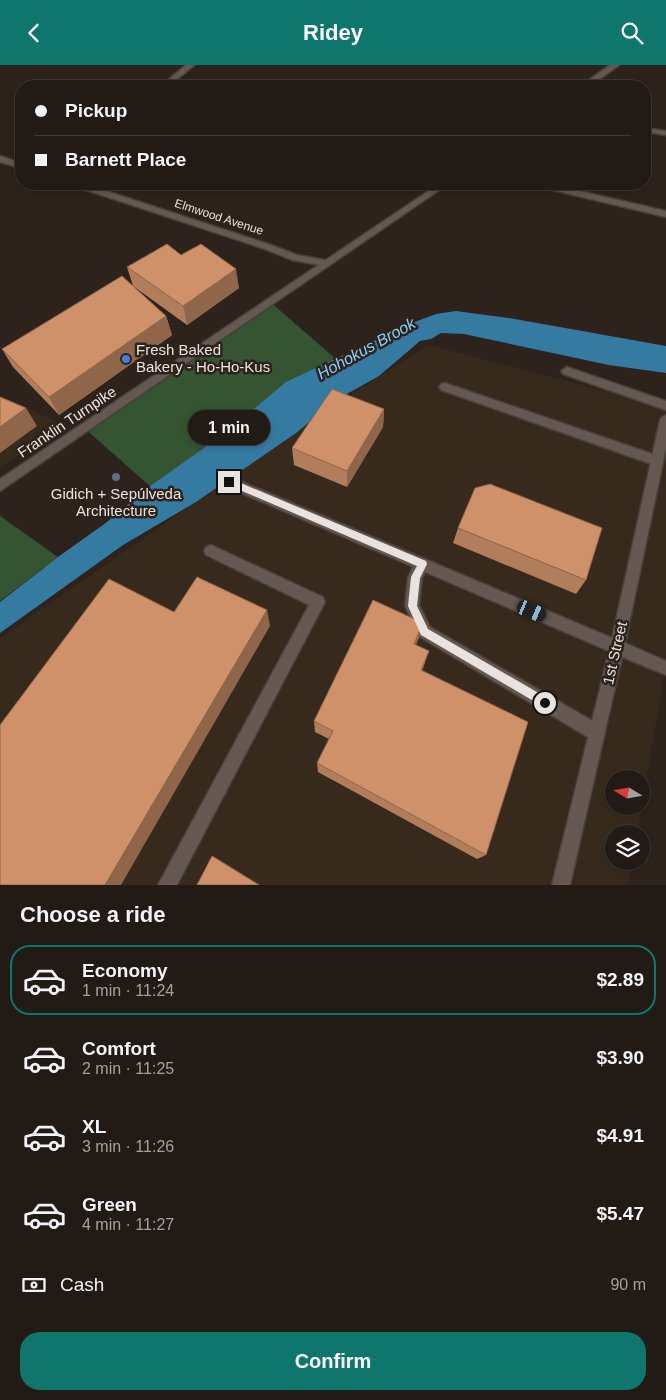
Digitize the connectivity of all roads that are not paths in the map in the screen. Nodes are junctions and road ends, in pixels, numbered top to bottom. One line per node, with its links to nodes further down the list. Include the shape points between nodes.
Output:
1 (190, 65): 3 (street)
2 (614, 65): 4 (street)
3 (172, 80)
4 (593, 80)
5 (651, 132): 6 (street)
6 (666, 133)
7 (0, 159): 8 (street)
8 (15, 164)
9 (95, 190): 13 (street, Elmwood Avenue, via 295,258)
10 (435, 190): 13 (street, Franklin Turnpike)
11 (564, 190): 12 (street)
12 (666, 214)
13 (325, 263): 20 (street, Franklin Turnpike)
14 (567, 371): 16 (street)
15 (445, 387): 18 (street)
16 (666, 406)
17 (666, 421): 18 (street, 1st Street)
18 (657, 461): 23 (street, 1st Street)
19 (229, 482): 22 (street)
20 (0, 486)
21 (210, 551): 26 (street, via 318,603)
22 (422, 564): 23 (street); 25 (street, via 415,577 412,606 425,632)
23 (617, 647): 24 (street); 25 (street, 1st Street)
24 (666, 668)
25 (597, 733): 27 (street, 1st Street)
26 (167, 885)
27 (561, 885)

